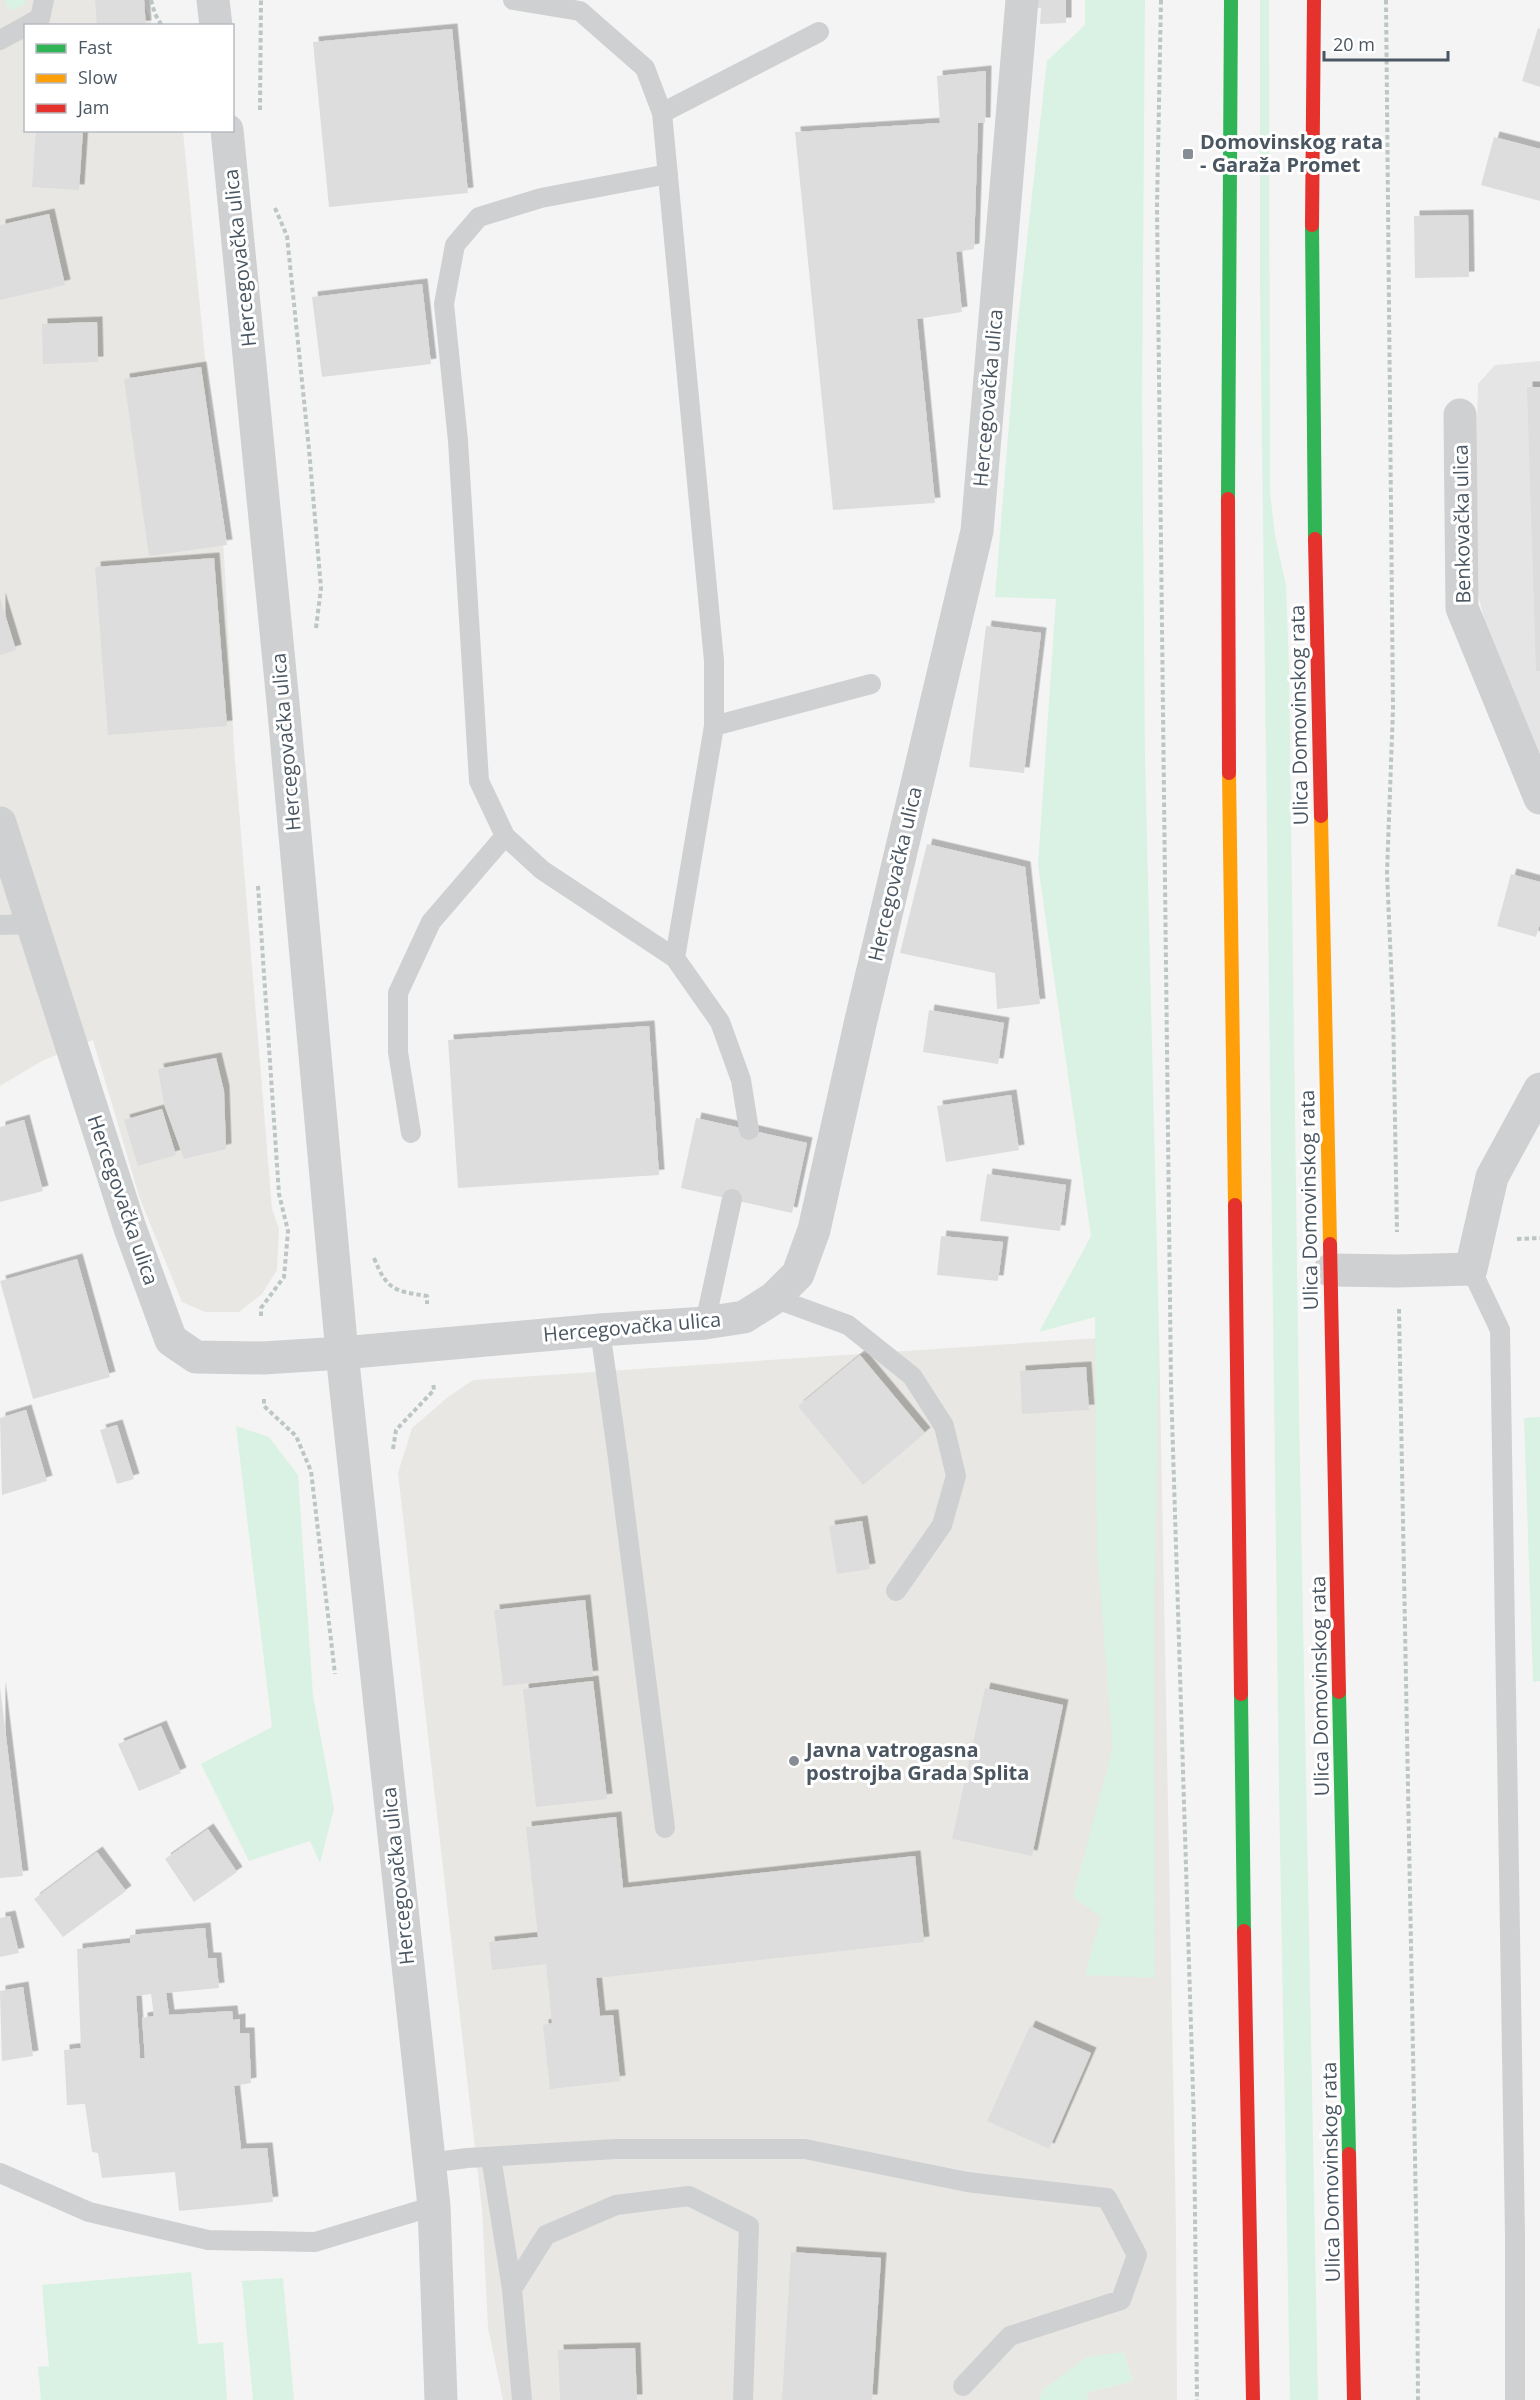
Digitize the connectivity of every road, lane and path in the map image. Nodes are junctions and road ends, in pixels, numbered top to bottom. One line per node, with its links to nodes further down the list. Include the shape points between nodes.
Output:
1 (44, 0): 10 (lane, via 40,18)
2 (151, 0): 11 (path)
3 (213, 0): 12 (street)
4 (513, 0): 16 (lane, via 580,11 645,68)
5 (1022, 0): 35 (street, Hercegovačka ulica, via 977,531 813,1230 798,1274)
6 (1161, 0): 50 (path, via 1157,207 1171,1385 1194,2124)
7 (1231, 0): 51 (main road, via 1227,629)
8 (1314, 0): 33 (main road, Ulica Domovinskog rata, via 1311,271)
9 (1386, 0): 34 (path, via 1393,710 1387,873)
10 (30, 24)
11 (161, 24)
12 (216, 24)
13 (24, 27): 15 (lane)
14 (819, 32): 16 (lane)
15 (0, 40)
16 (662, 113): 18 (lane)
17 (227, 132): 38 (street, Hercegovačka ulica)
18 (668, 174): 21 (lane, via 714,661); 24 (lane, via 541,198 479,216 455,245 444,304 458,441 479,781)
19 (1460, 415): 22 (street, Benkovačka ulica, via 1462,608)
20 (871, 684): 21 (lane)
21 (714, 726): 27 (lane)
22 (1540, 798)
23 (0, 822): 25 (street, Hercegovačka ulica)
24 (504, 836): 27 (lane, via 542,870); 30 (lane, via 431,922 398,993 399,1052)
25 (33, 924): 26 (lane); 38 (street, Hercegovačka ulica, via 130,1228 171,1340 196,1357)
26 (0, 925)
27 (675, 958): 29 (lane, via 720,1022 741,1080)
28 (1540, 1089): 32 (street, via 1492,1177)
29 (749, 1130)
30 (411, 1133)
31 (732, 1199): 36 (lane)
32 (1472, 1269): 34 (street); 54 (lane, via 1500,1330)
33 (1330, 1270): 34 (street); 52 (main road, Ulica Domovinskog rata)
34 (1398, 1271): 53 (path)
35 (774, 1298): 36 (street, Hercegovačka ulica, via 744,1317); 39 (lane, via 848,1325 912,1376 944,1426 956,1476 942,1525)
36 (705, 1323): 37 (street, Hercegovačka ulica)
37 (600, 1330): 38 (street, Hercegovačka ulica); 40 (lane)
38 (342, 1353): 42 (street, Hercegovačka ulica)
39 (896, 1591)
40 (665, 1828)
41 (491, 2157): 42 (lane); 45 (lane); 46 (lane, via 616,2149 805,2149 966,2182 1107,2198 1137,2255 1121,2300 1010,2336)
42 (429, 2163): 44 (street, Hercegovačka ulica)
43 (0, 2173): 44 (lane, via 89,2212 208,2240 315,2242)
44 (434, 2206): 47 (street, Hercegovačka ulica)
45 (512, 2289): 48 (lane); 49 (lane, via 546,2235 616,2205 689,2196 749,2226)
46 (963, 2386)
47 (441, 2400)
48 (522, 2400)
49 (743, 2400)
50 (1197, 2400)
51 (1253, 2400)
52 (1354, 2400)
53 (1418, 2400)
54 (1515, 2400)

